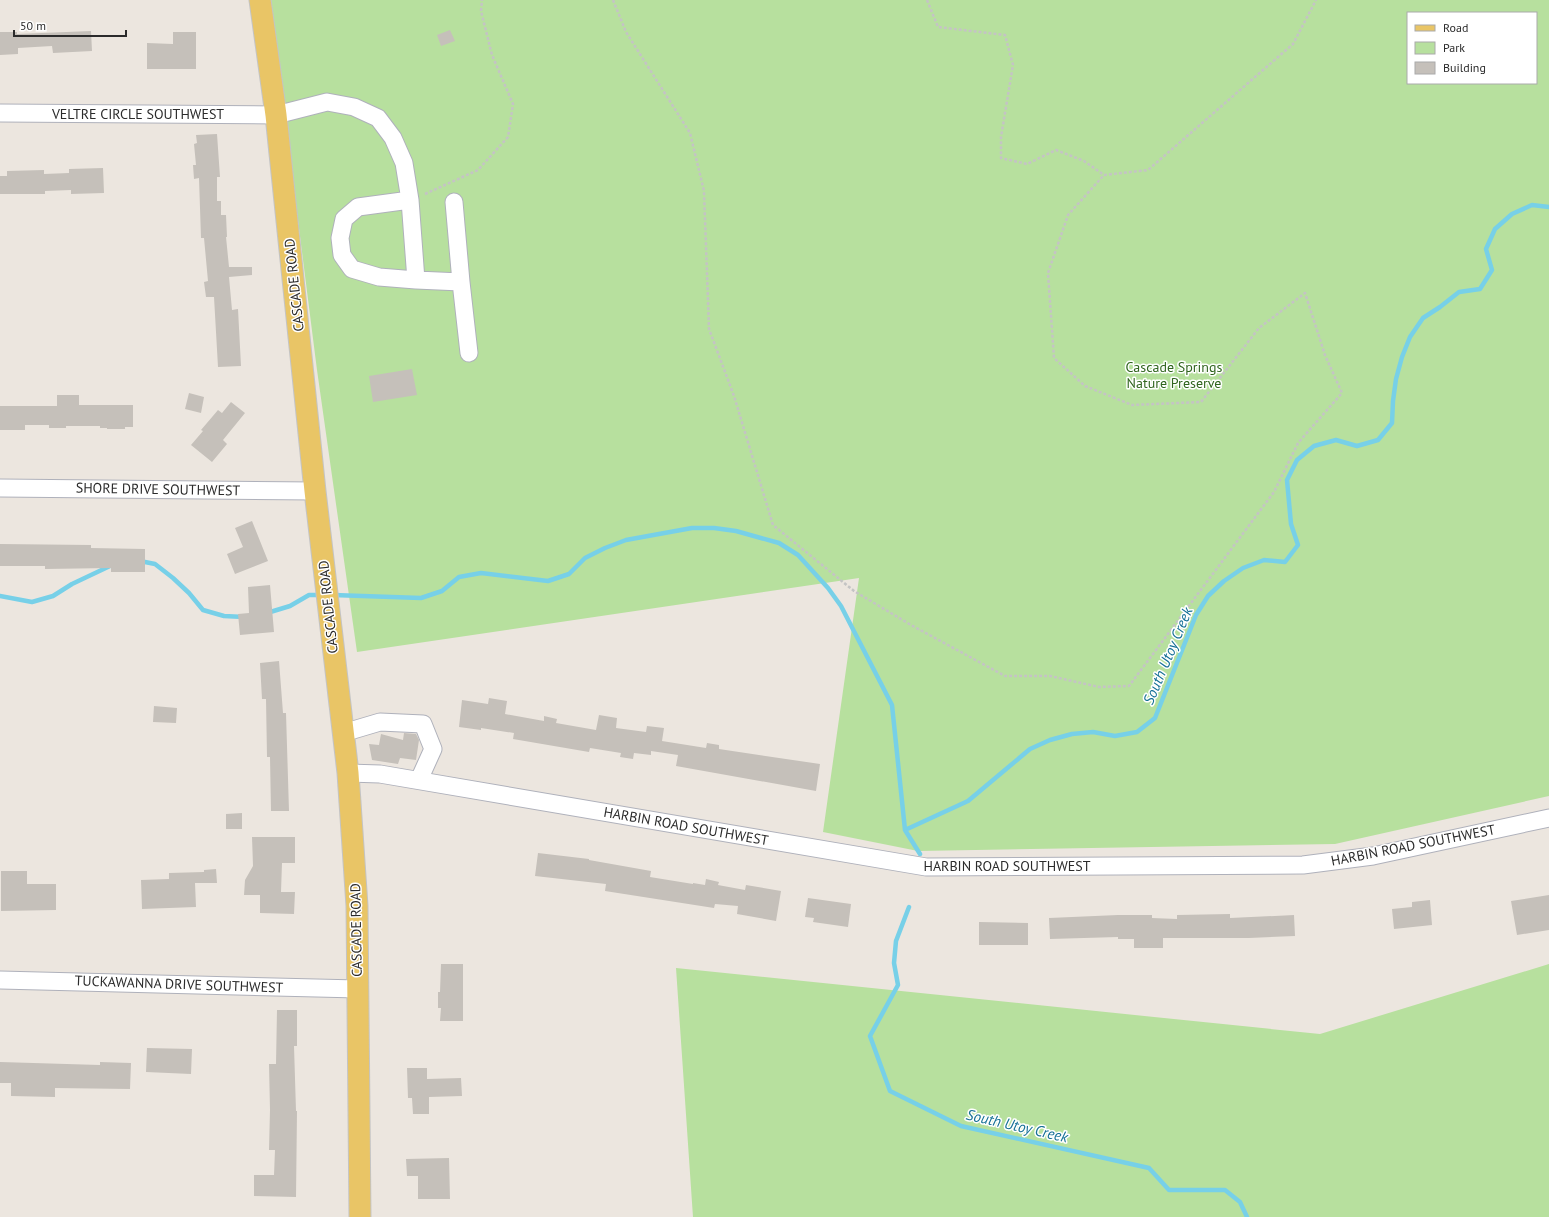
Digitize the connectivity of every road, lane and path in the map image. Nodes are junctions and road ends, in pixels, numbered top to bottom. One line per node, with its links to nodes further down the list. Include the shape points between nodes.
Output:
1 (260, 0): 7 (main road, CASCADE ROAD)
2 (482, 0): 9 (path, via 481,11 492,55 513,104 508,137 478,170)
3 (613, 0): 8 (path, via 626,32 690,133 704,191 709,329 734,396 774,525 854,591 1005,676 1050,676 1099,687 1128,686 1274,492 1298,442 1342,393 1325,355 1305,294 1259,328 1201,402 1132,405 1085,386 1054,358 1048,273 1068,215)
4 (927, 0): 8 (path, via 938,27 1005,35 1013,65 1001,137 1001,158 1027,164 1056,150 1084,161)
5 (1316, 0): 8 (path, via 1293,44 1148,170)
6 (0, 113): 7 (street, VELTRE CIRCLE SOUTHWEST)
7 (276, 115): 9 (street, VELTRE CIRCLE SOUTHWEST, via 326,102 354,107 378,118 393,138 404,163); 15 (main road, CASCADE ROAD)
8 (1104, 175)
9 (410, 200): 11 (street, VELTRE CIRCLE SOUTHWEST); 11 (street, via 358,207 344,218 340,238 342,255 352,269 379,277)
10 (454, 202): 12 (street)
11 (416, 280): 12 (street)
12 (461, 282): 13 (street)
13 (470, 353)
14 (0, 488): 15 (street, SHORE DRIVE SOUTHWEST)
15 (315, 491): 16 (main road, CASCADE ROAD)
16 (343, 733): 17 (main road, CASCADE ROAD); 18 (street, via 380,722 423,724 433,749)
17 (348, 773): 18 (street, HARBIN ROAD SOUTHWEST, via 380,774); 21 (main road, CASCADE ROAD, via 357,906)
18 (419, 780): 19 (street, HARBIN ROAD SOUTHWEST, via 926,867 1303,865 1373,856)
19 (1549, 818)
20 (0, 980): 21 (street, TUCKAWANNA DRIVE SOUTHWEST)
21 (358, 989): 22 (main road, CASCADE ROAD)
22 (360, 1217)

